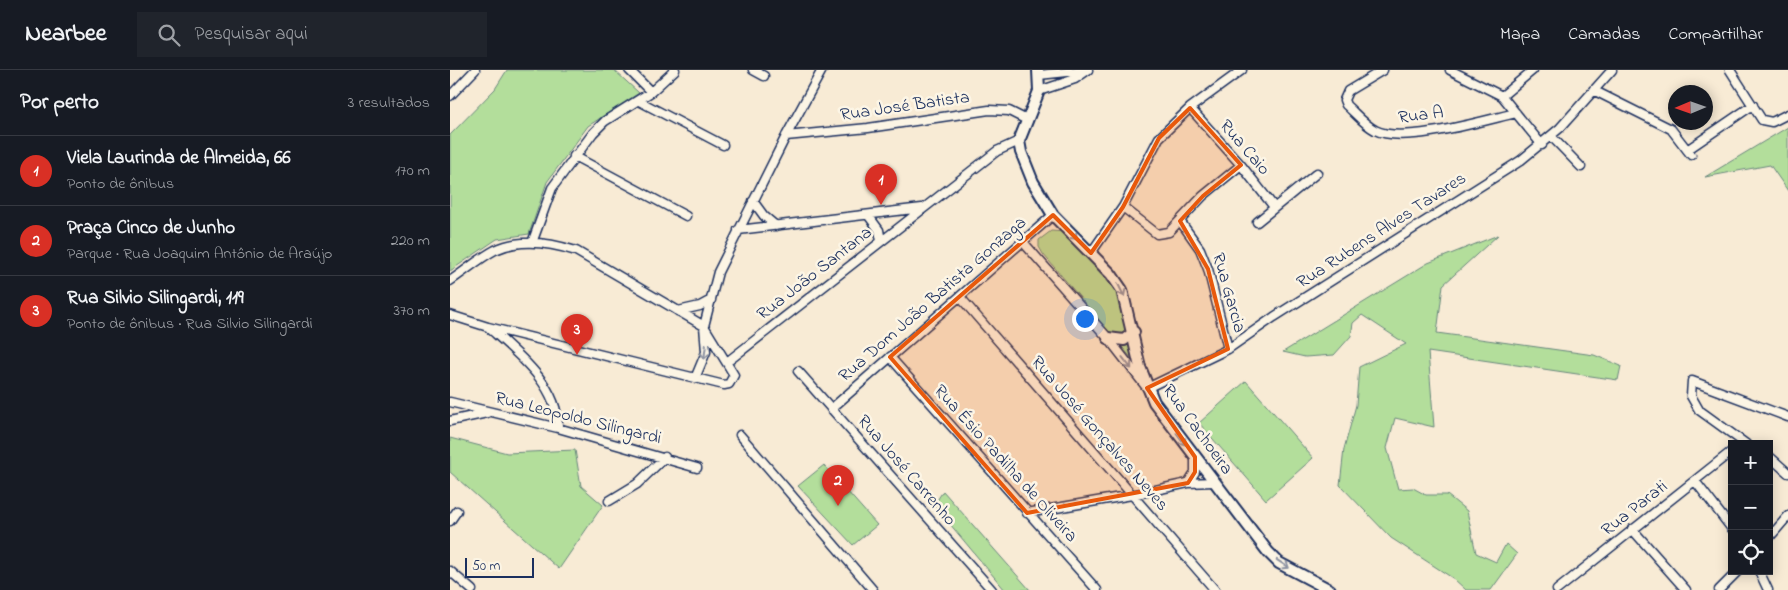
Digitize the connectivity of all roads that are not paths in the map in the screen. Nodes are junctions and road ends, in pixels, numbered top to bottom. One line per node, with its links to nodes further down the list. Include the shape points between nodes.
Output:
1 (475, 70): 18 (street)
2 (629, 70): 16 (street)
3 (675, 70): 16 (street)
4 (753, 70): 14 (street)
5 (822, 70): 26 (street)
6 (1087, 70): 13 (street); 17 (street, via 1075,80)
7 (1242, 70): 22 (street)
8 (1383, 70): 23 (street, Rua A, via 1348,91 1345,97 1346,105 1374,130 1391,135 1415,134)
9 (1450, 70): 19 (street)
10 (1533, 70): 19 (street)
11 (1612, 70): 15 (street, Rua Rubens Alves Tavares)
12 (1730, 70): 21 (street)
13 (1038, 72): 17 (main road)
14 (764, 76)
15 (1593, 90): 21 (street, via 1671,129 1689,152); 27 (street, Rua Rubens Alves Tavares)
16 (651, 92): 20 (street)
17 (1039, 92): 25 (main road)
18 (450, 96)
19 (1502, 96): 23 (street)
20 (639, 101): 29 (street); 31 (street, via 606,121)
21 (1752, 105): 24 (street, via 1762,120 1772,122)
22 (1190, 108): 32 (street, Rua Caio); 38 (street, via 1159,138)
23 (1516, 113): 30 (street)
24 (1788, 114)
25 (1027, 120): 26 (street, Rua José Batista, via 1010,110 989,110); 28 (main road)
26 (786, 136): 35 (street)
27 (1551, 136): 30 (street, Rua Rubens Alves Tavares); 33 (street)
28 (1019, 141): 37 (street, Rua João Santana, via 997,151); 39 (main road, Rua Cachoeira, via 1033,182)
29 (723, 145)
30 (1542, 145): 59 (street, Rua Rubens Alves Tavares)
31 (574, 156): 41 (street); 48 (street, via 552,188)
32 (1241, 165): 36 (street, Rua Caio); 42 (street, via 1203,196)
33 (1581, 167)
34 (1317, 173): 36 (street)
35 (753, 201): 44 (street); 45 (street)
36 (1274, 207): 43 (street)
37 (924, 208): 40 (street); 46 (street, Rua João Santana)
38 (1123, 208): 42 (street, via 1157,234 1169,232); 49 (street)
39 (1054, 214): 47 (street, Rua Dom João Batista Gonzaga); 49 (main road, Rua Cachoeira, one-way to 49)
40 (868, 215): 44 (street); 46 (street, via 879,230)
41 (686, 216)
42 (1180, 221): 59 (street, Rua Garcia, via 1200,249 1208,269)
43 (1257, 222)
44 (776, 226): 45 (street)
45 (738, 230): 52 (street, via 718,272)
46 (881, 241): 61 (street, Rua João Santana)
47 (1023, 242): 51 (street, Rua Dom João Batista Gonzaga); 58 (street)
48 (532, 243): 50 (street, via 496,250); 53 (street, via 554,244 576,251)
49 (1091, 253): 57 (main road, Rua Cachoeira, one-way to 57, via 1122,290)
50 (450, 281)
51 (960, 297): 60 (street, Rua Dom João Batista Gonzaga); 82 (street, Rua José Gonçalves Neves)
52 (711, 300): 53 (street); 55 (street)
53 (678, 311): 55 (street)
54 (450, 315): 56 (street)
55 (704, 326): 61 (street); 63 (street, one-way to 63, via 706,352)
56 (488, 327): 63 (street); 70 (street, via 510,346 547,390 556,407)
57 (1134, 332): 58 (main road, via 1124,340); 64 (main road, Rua Cachoeira)
58 (1108, 338): 64 (street, one-way to 64)
59 (1228, 349): 64 (street, Rua Rubens Alves Tavares)
60 (890, 357): 66 (street, Rua Dom João Batista Gonzaga); 85 (street, Rua Ésio Padilha de Oliveira)
61 (727, 362): 63 (street, via 734,375 729,384)
62 (798, 371): 66 (street, Rua José Carrenho)
63 (696, 376)
64 (1147, 388): 75 (main road, Rua Cachoeira, one-way to 75)
65 (450, 402): 67 (street, Rua Leopoldo Silingardi)
66 (831, 409): 96 (street, Rua José Carrenho)
67 (487, 412): 69 (street); 70 (street, Rua Leopoldo Silingardi)
68 (1788, 416): 72 (street, via 1692,381 1692,396 1699,410)
69 (450, 421)
70 (558, 428): 74 (street, Rua Leopoldo Silingardi)
71 (740, 435): 95 (street)
72 (1739, 440)
73 (1728, 453): 79 (street, Rua Parati)
74 (665, 457): 77 (street, Rua Leopoldo Silingardi); 83 (street, via 637,484)
75 (1195, 458): 80 (street, via 1195,472); 81 (main road, Rua Cachoeira)
76 (1773, 460): 78 (street)
77 (697, 468)
78 (1788, 473)
79 (1695, 481): 88 (street); 89 (street, Rua Parati)
80 (1188, 482): 81 (street); 82 (street)
81 (1214, 482): 99 (main road, Rua Cachoeira, one-way to 99, via 1279,563)
82 (1132, 495): 85 (street); 98 (street, Rua José Gonçalves Neves)
83 (609, 501)
84 (457, 511): 87 (street)
85 (1027, 513): 97 (street, Rua Ésio Padilha de Oliveira)
86 (1788, 516): 90 (street)
87 (450, 521)
88 (1728, 524)
89 (1632, 529): 100 (street, Rua Parati); 101 (street)
90 (1773, 533)
91 (450, 571): 94 (street)
92 (1734, 575): 102 (street)
93 (1761, 575): 103 (street)
94 (472, 590)
95 (873, 590)
96 (992, 590)
97 (1097, 590)
98 (1215, 590)
99 (1330, 590)
100 (1557, 590)
101 (1686, 590)
102 (1719, 590)
103 (1768, 590)

